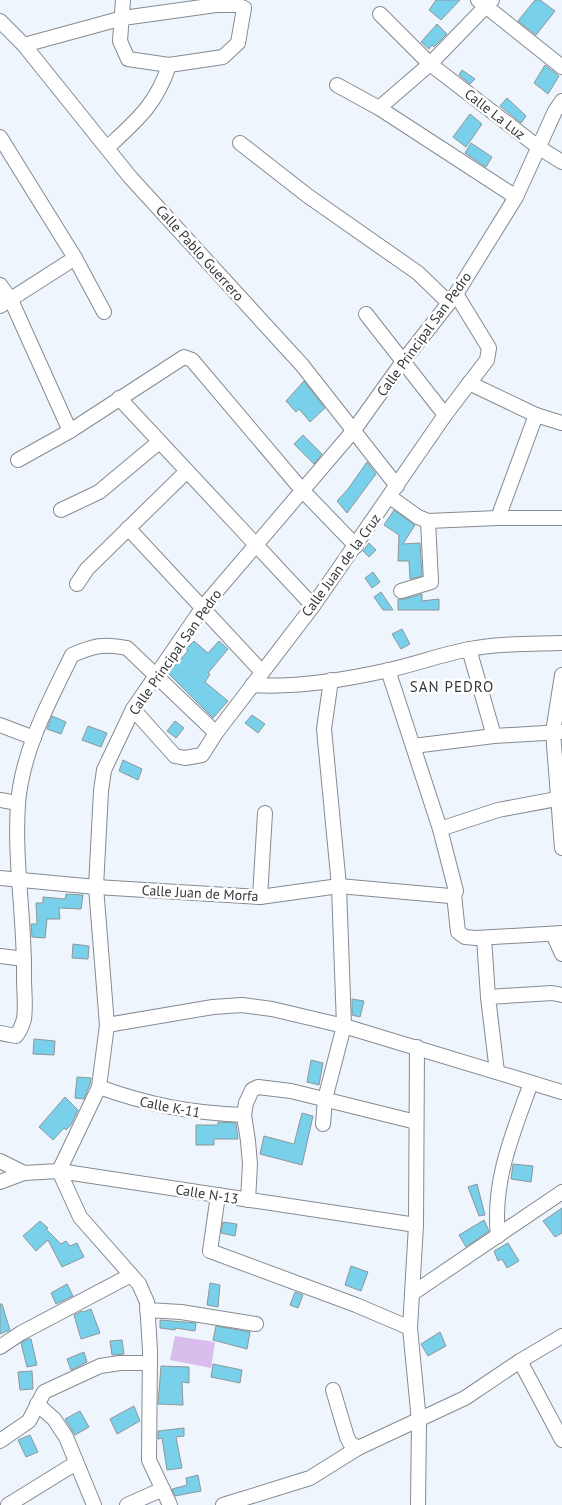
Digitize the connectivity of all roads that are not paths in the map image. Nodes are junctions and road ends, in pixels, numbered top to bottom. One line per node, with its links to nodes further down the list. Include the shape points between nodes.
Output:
1 (123, 0): 5 (street)
2 (216, 2): 5 (street); 9 (street, via 244,8 238,43 223,57)
3 (485, 2): 8 (street); 10 (street)
4 (380, 14): 8 (street, Calle La Luz)
5 (122, 18): 7 (street); 9 (street, via 120,41 128,59)
6 (0, 21): 7 (street, Calle Pablo Guerrero)
7 (24, 45): 17 (street, Calle Pablo Guerrero)
8 (430, 64): 13 (street); 16 (street, Calle La Luz)
9 (169, 66): 17 (street, via 155,99 138,120)
10 (562, 67)
11 (337, 85): 13 (street)
12 (562, 101): 16 (street, Calle Principal San Pedro)
13 (379, 108): 19 (street)
14 (0, 137): 20 (street)
15 (240, 144): 22 (street, Calle Juan de la Cruz)
16 (538, 147): 18 (street, Calle La Luz); 19 (street, Calle Principal San Pedro)
17 (107, 148): 32 (street, Calle Pablo Guerrero, via 302,365)
18 (562, 162)
19 (516, 197): 22 (street, Calle Principal San Pedro)
20 (75, 258): 23 (street); 24 (street)
21 (0, 285): 23 (street)
22 (453, 298): 26 (street, Calle Principal San Pedro); 27 (street, Calle Juan de la Cruz, via 489,348 487,360)
23 (5, 303): 33 (street)
24 (104, 312)
25 (366, 314): 26 (street)
26 (404, 360): 29 (street); 32 (street, Calle Principal San Pedro)
27 (470, 383): 29 (street, Calle Juan de la Cruz); 30 (street)
28 (119, 398): 33 (street); 34 (street); 37 (street, via 184,357 192,360)
29 (445, 415): 38 (street, Calle Juan de la Cruz)
30 (536, 415): 31 (street); 40 (street)
31 (562, 423)
32 (354, 430): 37 (street, Calle Principal San Pedro); 38 (street, Calle Pablo Guerrero)
33 (70, 431): 35 (street)
34 (159, 442): 36 (street); 39 (street, via 98,492)
35 (18, 460)
36 (187, 471): 43 (street); 44 (street)
37 (302, 490): 44 (street, Calle Principal San Pedro); 45 (street)
38 (394, 492): 42 (street, Calle Pablo Guerrero, via 418,518); 45 (street, Calle Juan de la Cruz)
39 (61, 510)
40 (498, 518): 41 (street); 42 (street)
41 (562, 518)
42 (428, 521): 47 (street, via 432,578 430,582)
43 (128, 528): 46 (street, via 87,569); 49 (street)
44 (256, 545): 48 (street); 49 (street, Calle Principal San Pedro)
45 (356, 546): 48 (street, Calle Juan de la Cruz)
46 (77, 584)
47 (400, 591)
48 (313, 606): 53 (street, Calle Juan de la Cruz)
49 (203, 607): 53 (street); 54 (street, Calle Principal San Pedro)
50 (562, 643): 51 (street)
51 (470, 649): 52 (street); 62 (street)
52 (388, 670): 56 (street); 64 (street)
53 (262, 672): 57 (street, Calle Juan de la Cruz)
54 (155, 675): 58 (street, Calle Principal San Pedro); 61 (street); 63 (street, via 127,648 110,644 92,646 72,655)
55 (562, 675): 60 (street)
56 (331, 680): 57 (street, via 279,687); 73 (street, via 324,729)
57 (252, 685): 61 (street, Calle Juan de la Cruz)
58 (133, 709): 61 (street, Calle Juan de la Cruz, via 175,756 202,755); 74 (street, Calle Principal San Pedro, via 104,770 98,819)
59 (0, 725): 63 (street)
60 (557, 732): 62 (street); 65 (street)
61 (216, 733)
62 (494, 736): 64 (street)
63 (34, 738): 67 (street)
64 (413, 746): 69 (street)
65 (560, 798): 69 (street, via 498,810); 70 (street)
66 (0, 800): 67 (street)
67 (18, 803): 72 (street)
68 (266, 813): 76 (street)
69 (440, 829): 75 (street)
70 (562, 848)
71 (0, 878): 72 (street, Calle Juan de Morfa)
72 (20, 880): 74 (street, Calle Juan de Morfa); 81 (street)
73 (339, 886): 75 (street, Calle Juan de Morfa, via 450,896); 76 (street, Calle Juan de Morfa); 85 (street)
74 (96, 887): 76 (street, Calle Juan de Morfa); 84 (street, Calle Principal San Pedro)
75 (455, 893): 78 (street, via 458,932 465,937)
76 (260, 897)
77 (557, 934): 78 (street); 79 (street)
78 (484, 938): 83 (street)
79 (562, 954)
80 (0, 956): 81 (street)
81 (24, 959): 86 (street, via 24,1018 21,1029 16,1036)
82 (562, 995): 83 (street)
83 (488, 997): 88 (street)
84 (108, 1024): 85 (street, via 242,1005); 90 (street, Calle Principal San Pedro)
85 (344, 1026): 87 (street); 92 (street)
86 (0, 1033)
87 (417, 1047): 88 (street); 94 (street)
88 (497, 1072): 89 (street)
89 (531, 1083): 91 (street); 104 (street, via 500,1174)
90 (99, 1087): 93 (street, Calle K-11, via 134,1100 170,1108); 97 (street, Calle Principal San Pedro)
91 (562, 1092)
92 (325, 1099): 93 (street, via 258,1087 252,1090); 94 (street); 95 (street)
93 (244, 1115): 102 (street, via 250,1164)
94 (416, 1122): 103 (street)
95 (323, 1124)
96 (0, 1161): 98 (street)
97 (59, 1171): 98 (street, Calle N-13); 101 (street, Calle N-13); 105 (street, via 80,1217)
98 (24, 1173): 99 (street, Calle N-13)
99 (0, 1182)
100 (562, 1192): 104 (street)
101 (218, 1195): 102 (street, Calle N-13); 109 (street, via 210,1251)
102 (248, 1200): 103 (street, Calle N-13)
103 (416, 1225): 106 (street)
104 (498, 1236): 106 (street)
105 (131, 1275): 107 (street, via 139,1284); 111 (street)
106 (413, 1293): 109 (street)
107 (147, 1310): 108 (street); 113 (street)
108 (256, 1324)
109 (410, 1328): 116 (street)
110 (562, 1336): 112 (street)
111 (0, 1347)
112 (520, 1361): 116 (street, via 465,1398); 117 (street)
113 (150, 1363): 115 (street, via 100,1366 44,1392); 121 (street, via 149,1460)
114 (333, 1390): 119 (street, via 346,1437)
115 (37, 1404): 118 (street, via 29,1421); 120 (street, via 54,1419 66,1437)
116 (419, 1421): 119 (street); 127 (street)
117 (562, 1440)
118 (0, 1441)
119 (358, 1448): 126 (street, via 310,1478)
120 (76, 1463): 122 (street); 123 (street)
121 (163, 1489): 124 (street); 125 (street)
122 (8, 1505)
123 (94, 1505)
124 (126, 1505)
125 (170, 1505)
126 (223, 1505)
127 (418, 1505)

